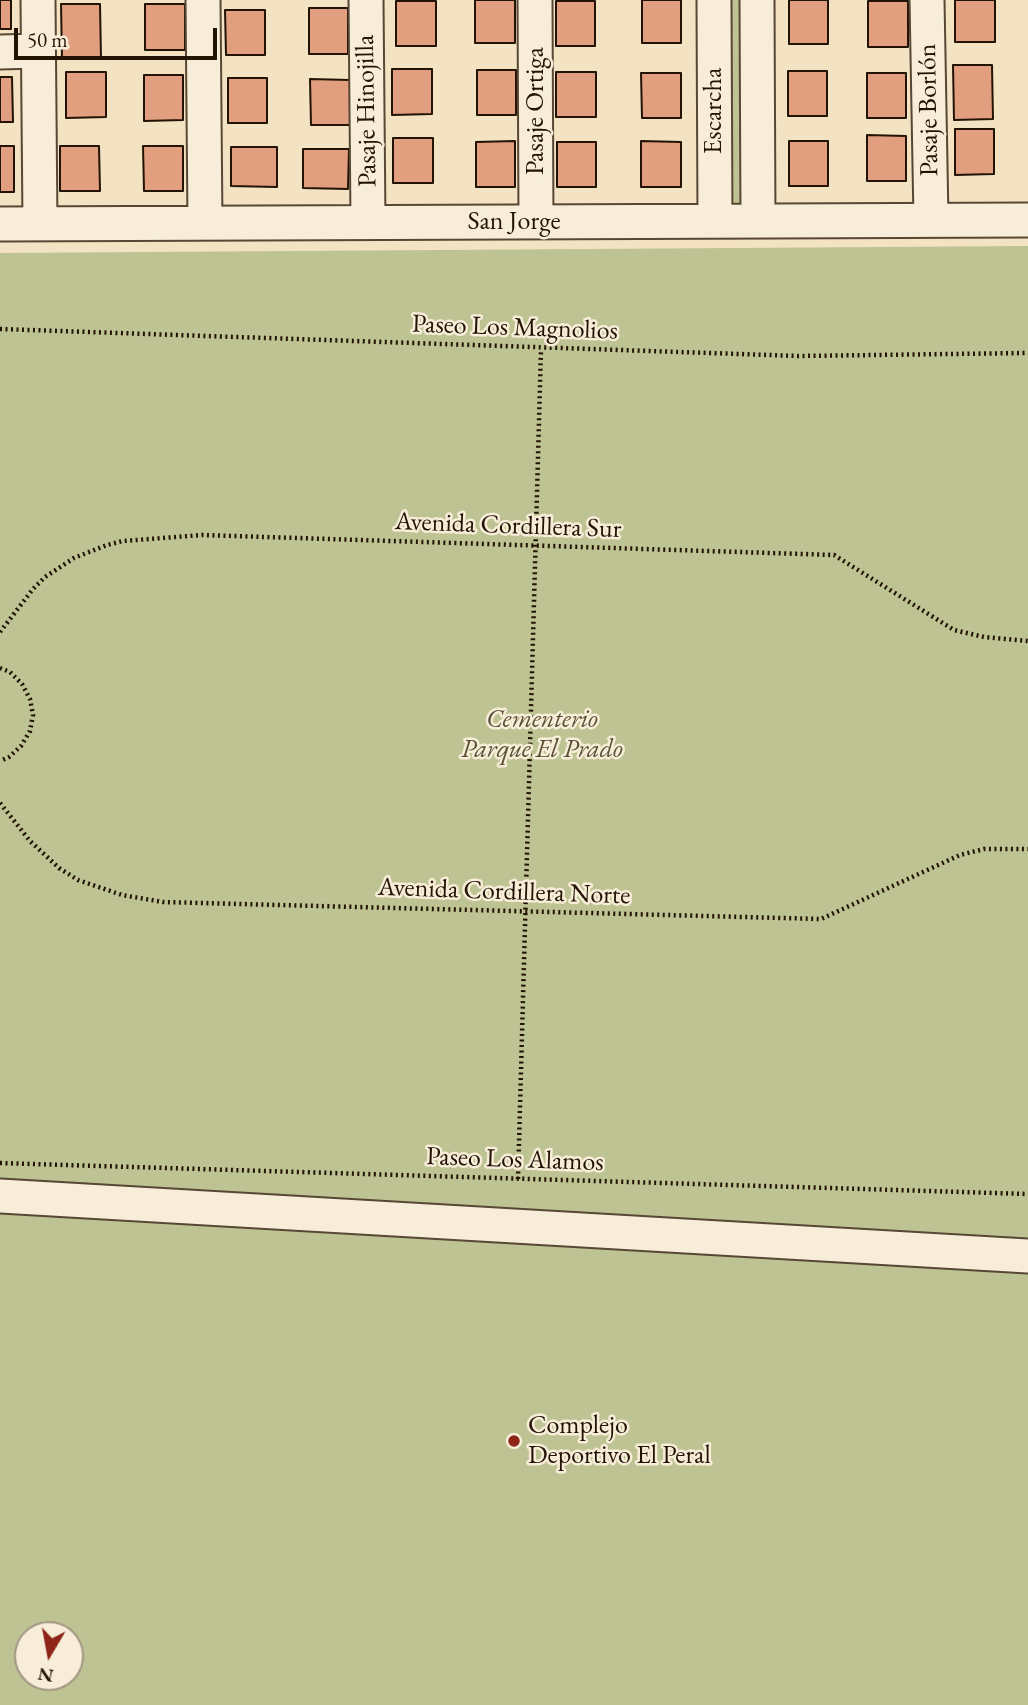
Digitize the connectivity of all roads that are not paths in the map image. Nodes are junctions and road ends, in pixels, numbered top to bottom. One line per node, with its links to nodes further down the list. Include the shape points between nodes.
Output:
1 (37, 0): 8 (street)
2 (203, 0): 16 (street)
3 (366, 0): 14 (street, Pasaje Hinojilla)
4 (535, 0): 15 (street, Pasaje Ortiga)
5 (713, 0): 12 (street, Escarcha)
6 (757, 0): 13 (street, Escarcha)
7 (927, 0): 10 (street, Pasaje Borlón)
8 (37, 51): 9 (street); 18 (street)
9 (0, 52)
10 (931, 220): 11 (street, San Jorge); 13 (street, San Jorge)
11 (1028, 220)
12 (715, 221): 13 (street, San Jorge); 15 (street, San Jorge)
13 (758, 221)
14 (368, 222): 15 (street, San Jorge); 16 (street, San Jorge)
15 (536, 222)
16 (205, 223): 18 (street, San Jorge)
17 (0, 224): 18 (street, San Jorge)
18 (40, 224)
19 (0, 1196): 20 (street)
20 (1028, 1256)

